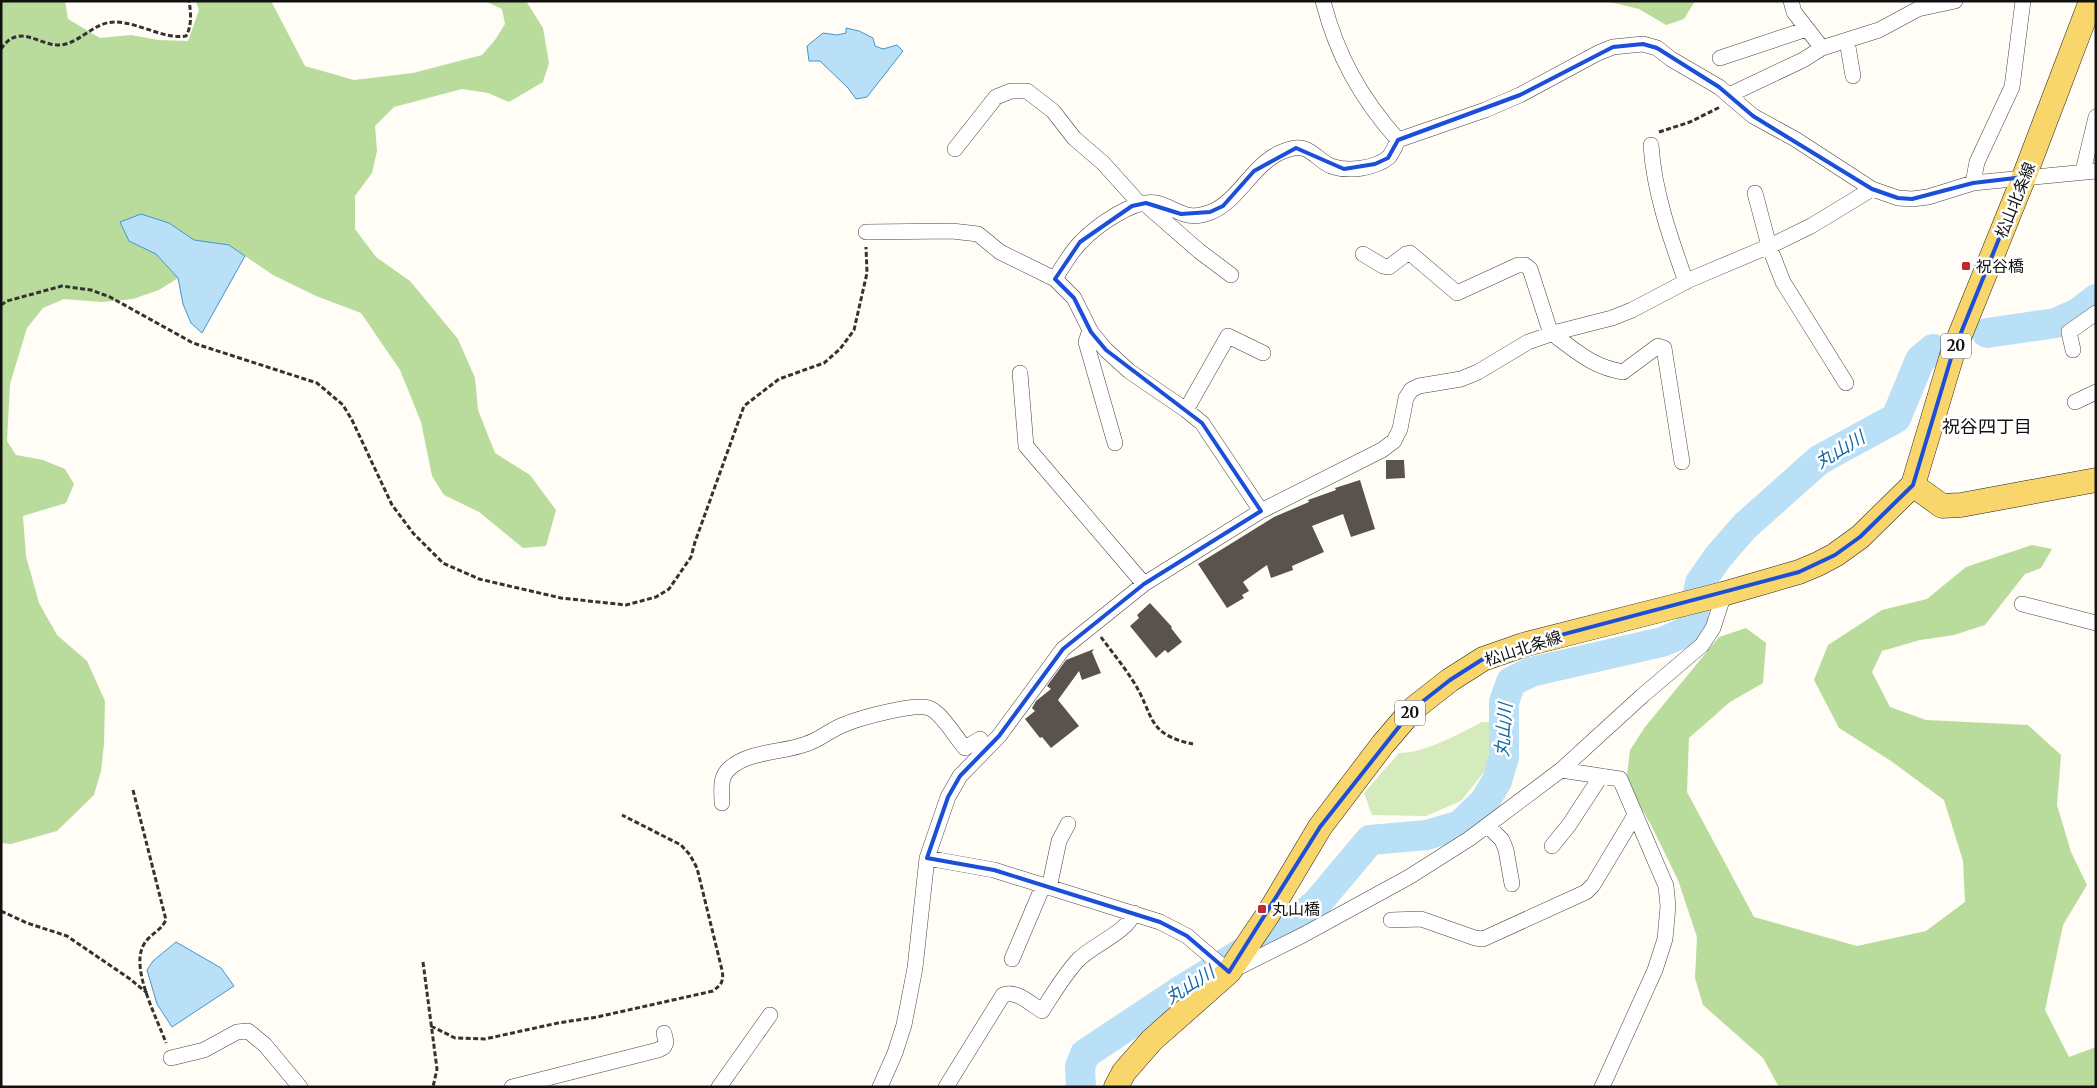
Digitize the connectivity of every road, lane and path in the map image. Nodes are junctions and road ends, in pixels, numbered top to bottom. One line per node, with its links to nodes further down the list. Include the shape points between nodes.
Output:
1 (189, 1): 11 (path, via 189,31 186,36 172,36 116,22 100,24 71,43 49,45 27,36 15,38)
2 (1323, 1): 16 (street, via 1344,62 1366,100)
3 (1792, 1): 8 (street, via 1794,12)
4 (1955, 1): 7 (street)
5 (2022, 1): 21 (street, via 2012,87 1977,162)
6 (2091, 1): 20 (main road, 松山北条線 / 20)
7 (1940, 3): 9 (street, via 1918,9 1878,30)
8 (1806, 28): 10 (street); 12 (street)
9 (1847, 41): 10 (street); 13 (street)
10 (1822, 48): 14 (street)
11 (1, 49)
12 (1720, 58)
13 (1854, 76)
14 (1731, 97): 16 (street, via 1657,48 1643,44 1612,47 1520,95); 17 (path, via 1690,122 1651,135); 22 (street, via 1753,116)
15 (2096, 117): 19 (street)
16 (1398, 140): 24 (street, via 1388,158 1359,169 1330,166 1308,150 1296,148 1286,151 1254,171 1223,206 1210,212 1194,216 1157,204)
17 (1651, 145): 30 (street, via 1653,173)
18 (955, 149): 24 (street, via 996,97 1010,91 1027,91 1053,111 1074,138)
19 (2090, 171): 20 (street)
20 (2024, 177): 21 (street); 45 (main road, 松山北条線 / 20, via 1952,355)
21 (1973, 183): 22 (street, via 1912,199)
22 (1872, 189): 26 (street, via 1811,226)
23 (1755, 193): 26 (street)
24 (1142, 204): 28 (street); 29 (street, via 1132,206 1092,231 1068,257)
25 (866, 232): 29 (street, via 978,234 1000,252); 31 (path, via 867,273 854,330 824,363 779,379 744,406 691,557 669,589 656,597 626,605 561,598 479,579 443,563 413,533 392,505 343,405 317,383 193,343 110,297 91,290 62,286)
26 (1769, 246): 30 (street); 38 (street, via 1783,282)
27 (1363, 254): 34 (street, via 1389,267 1410,253 1457,293 1510,268 1525,265 1530,269)
28 (1231, 275)
29 (1054, 279): 33 (street, via 1074,298)
30 (1686, 282): 34 (street, via 1612,318)
31 (1, 305)
32 (2096, 313): 35 (street, via 2069,332)
33 (1090, 330): 41 (street, via 1106,350 1129,370); 42 (street, via 1086,342)
34 (1554, 333): 43 (street, via 1586,360 1622,372 1658,346 1664,348); 46 (street, via 1528,342 1478,372 1411,390 1406,398 1400,429 1394,440 1382,450)
35 (2073, 350)
36 (1263, 354): 41 (street, via 1228,336)
37 (1020, 373): 47 (street, via 1026,446)
38 (1846, 383)
39 (2096, 392): 40 (street)
40 (2075, 402)
41 (1186, 410): 46 (street, via 1202,423)
42 (1115, 443)
43 (1682, 462)
44 (2096, 480): 45 (main road, via 1942,506)
45 (1913, 485): 48 (main road, 松山北条線 / 20, via 1860,537 1835,555 1799,572)
46 (1261, 511): 47 (street)
47 (1144, 584): 51 (street)
48 (1724, 594): 54 (street, via 1713,628 1702,645); 71 (main road, 松山北条線 / 20, via 1524,645 1483,659 1450,680 1414,709 1383,744 1320,827 1267,916)
49 (2022, 604): 50 (street)
50 (2096, 623)
51 (1093, 626): 52 (path, via 1134,682 1150,719 1175,740); 53 (street, via 1064,649 999,736)
52 (1194, 744)
53 (986, 748): 57 (street, via 980,740 964,748 936,713 928,708 915,707 869,716 842,725 808,744 742,759 721,778); 63 (street, via 960,776 948,797)
54 (1562, 770): 55 (street); 61 (street)
55 (1601, 776): 58 (street, via 1620,779); 62 (street)
56 (133, 790): 72 (path, via 166,920 161,929 146,940 139,954 139,968)
57 (722, 803)
58 (1635, 814): 68 (street, via 1586,892 1517,924 1483,938 1475,938 1421,919); 84 (street, via 1666,886 1665,939)
59 (622, 815): 74 (path, via 680,845 690,855 697,868 722,970 724,979 721,985 713,991 485,1039 455,1038)
60 (1068, 824): 65 (street, via 1059,841)
61 (1488, 826): 64 (street, via 1502,840); 71 (street, via 1409,877)
62 (1552, 846)
63 (928, 858): 65 (street, via 994,870); 81 (street, via 904,1025)
64 (1512, 884)
65 (1046, 887): 67 (street); 69 (street)
66 (1, 911): 72 (path, via 67,936)
67 (1134, 913): 71 (street, via 1174,928); 82 (street, via 1127,925 1079,959 1042,1011 1022,997 1003,995)
68 (1391, 920)
69 (1012, 959)
70 (422, 962): 74 (path)
71 (1229, 971): 83 (main road, 松山北条線 / 20, via 1152,1040 1124,1072)
72 (147, 994): 76 (path)
73 (770, 1015): 80 (street)
74 (431, 1026): 78 (path, via 437,1068)
75 (664, 1033): 79 (street, via 666,1042 658,1050)
76 (171, 1058): 77 (street, via 204,1050 237,1032 248,1031 265,1045)
77 (300, 1087)
78 (433, 1087)
79 (512, 1087)
80 (719, 1087)
81 (880, 1087)
82 (946, 1087)
83 (1116, 1087)
84 (1602, 1087)

